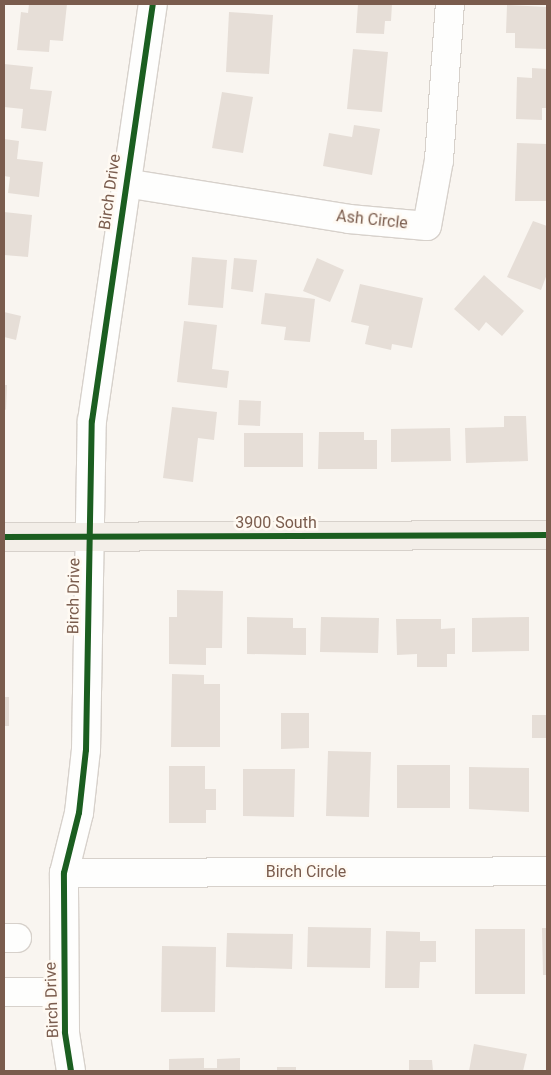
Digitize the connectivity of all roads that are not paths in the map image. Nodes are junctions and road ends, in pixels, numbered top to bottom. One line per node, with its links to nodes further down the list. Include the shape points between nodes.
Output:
1 (153, 4): 3 (street, Birch Drive)
2 (450, 4): 3 (street, Ash Circle, via 439,160 427,226 349,219)
3 (125, 183): 6 (street, Birch Drive, via 92,421)
4 (547, 535): 6 (main road, 3900 South)
5 (4, 537): 6 (main road, 3900 South)
6 (89, 537): 8 (street, Birch Drive, via 86,750 79,813)
7 (547, 871): 8 (street, Birch Circle)
8 (64, 873): 10 (street, Birch Drive)
9 (4, 992): 10 (street)
10 (64, 992): 11 (street, Birch Drive)
11 (71, 1071)

